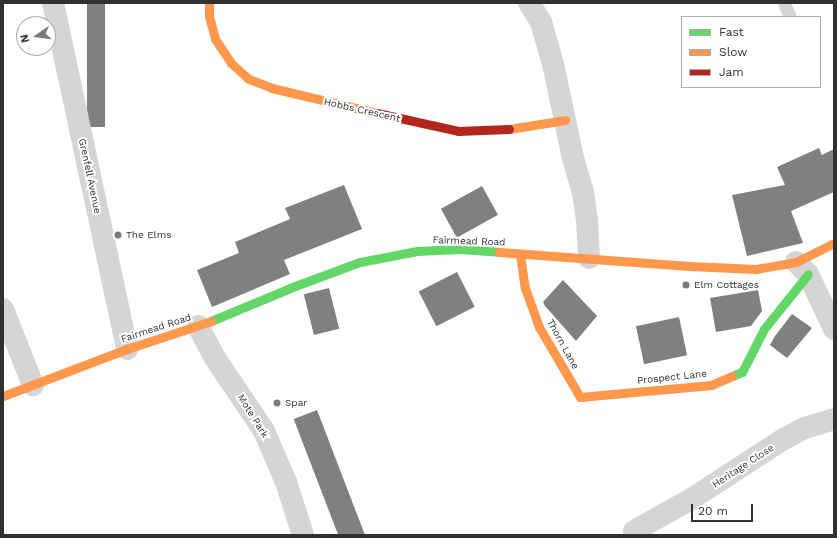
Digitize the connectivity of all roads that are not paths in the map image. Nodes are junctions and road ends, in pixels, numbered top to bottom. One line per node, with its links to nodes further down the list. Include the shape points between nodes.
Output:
1 (53, 3): 14 (street, Grenfell Avenue)
2 (209, 3): 6 (street, Hobbs Crescent, via 209,16 215,39 231,63 249,79 272,88 458,131 506,129)
3 (529, 3): 6 (street, via 541,22)
4 (784, 3): 5 (lane)
5 (790, 16)
6 (565, 120): 9 (street, via 587,220)
7 (834, 243): 10 (street, Fairmead Road)
8 (520, 254): 9 (street, Fairmead Road); 12 (street, Fairmead Road, via 460,249 416,251 360,262); 17 (street, Thorn Lane, via 525,288 539,327)
9 (589, 258): 10 (street, Fairmead Road, via 756,269)
10 (802, 268): 13 (street); 17 (street, Prospect Lane, via 764,329 742,372 711,386)
11 (3, 309): 15 (street)
12 (198, 326): 14 (street, Fairmead Road); 21 (street, Mote Park, via 215,358 264,431 286,482)
13 (834, 329)
14 (127, 349): 15 (street, Fairmead Road)
15 (33, 385): 16 (street, Fairmead Road)
16 (3, 396)
17 (580, 397)
18 (834, 419): 19 (street, Heritage Close, via 806,428 782,440 705,490)
19 (659, 527): 20 (street, Heritage Close)
20 (634, 531)
21 (303, 535)

